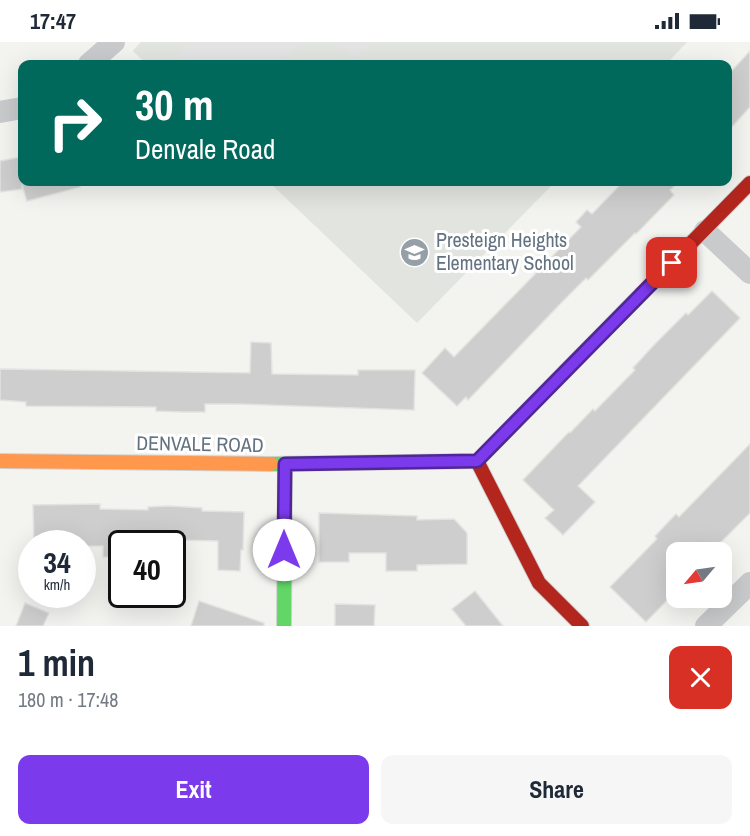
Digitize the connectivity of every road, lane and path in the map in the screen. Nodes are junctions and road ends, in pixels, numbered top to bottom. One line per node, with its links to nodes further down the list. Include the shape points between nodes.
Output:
1 (114, 42): 2 (street)
2 (94, 60)
3 (18, 109): 4 (street)
4 (0, 112)
5 (750, 183): 6 (street)
6 (705, 231): 7 (street); 9 (street)
7 (750, 273)
8 (0, 461): 10 (street, DENVALE ROAD)
9 (477, 461): 10 (street, DENVALE ROAD); 13 (street, via 539,583)
10 (285, 464): 12 (street)
11 (750, 583): 14 (street)
12 (284, 626)
13 (582, 626)
14 (706, 626)

